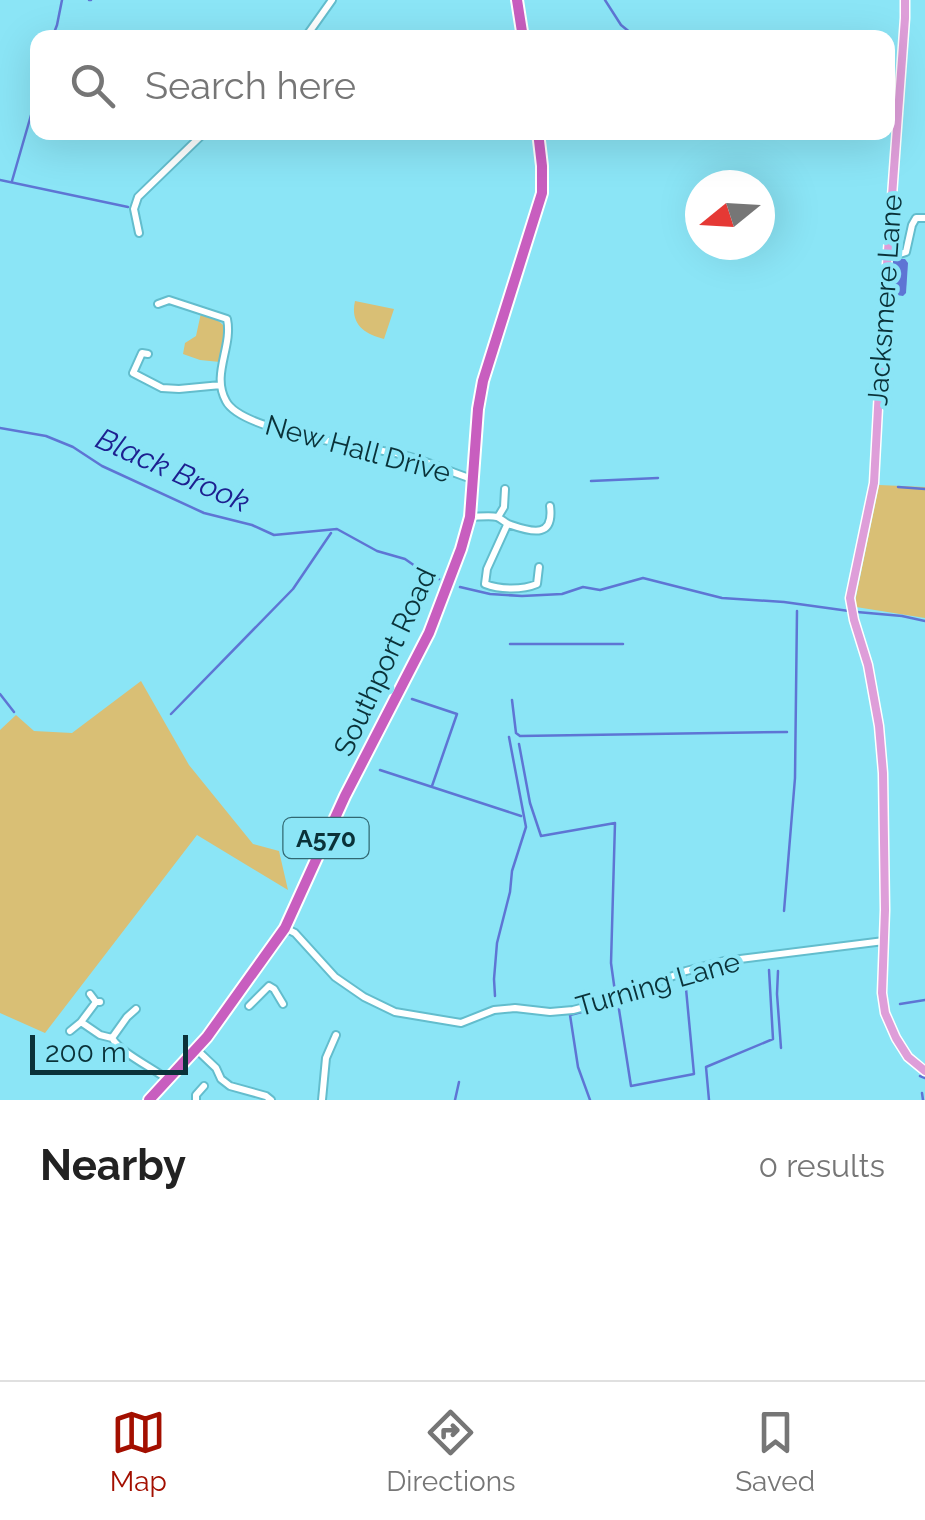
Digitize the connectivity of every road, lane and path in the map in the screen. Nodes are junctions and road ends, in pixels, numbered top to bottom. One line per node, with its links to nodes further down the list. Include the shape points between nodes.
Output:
1 (332, 0): 4 (street)
2 (518, 0): 5 (highway)
3 (904, 0): 10 (main road, Jacksmere Lane)
4 (311, 30)
5 (522, 30)
6 (197, 140): 9 (street, via 138,197)
7 (539, 140): 16 (highway, Southport Road / A570, via 542,193 483,381)
8 (925, 218): 10 (street, via 912,225 906,252)
9 (139, 234)
10 (888, 255): 24 (main road, Jacksmere Lane, via 874,483 850,598 879,726)
11 (158, 304): 15 (street, via 169,300 226,319 230,332)
12 (148, 354): 14 (street, via 142,353)
13 (121, 368): 14 (street)
14 (133, 373): 15 (street, via 162,388)
15 (220, 382): 16 (street, New Hall Drive, via 227,404 243,418 404,455)
16 (472, 480): 19 (highway, Southport Road / A570)
17 (505, 490): 20 (street)
18 (550, 506): 21 (street, via 544,530)
19 (470, 517): 20 (street); 23 (highway, Southport Road / A570, via 429,634)
20 (498, 517): 21 (street)
21 (507, 524): 22 (street, via 485,584 532,587)
22 (539, 567)
23 (285, 928): 24 (street, Turning Lane, via 345,986 379,1006 460,1024 494,1010 573,1010 724,961); 33 (highway, Southport Road / A570)
24 (884, 941): 34 (main road, via 886,1013 908,1057)
25 (90, 994): 29 (street, via 98,1002)
26 (282, 999): 27 (street, via 269,986)
27 (249, 1006)
28 (136, 1009): 32 (street)
29 (81, 1022): 30 (street); 32 (street)
30 (70, 1031)
31 (336, 1035): 40 (street)
32 (112, 1038): 35 (street)
33 (196, 1050): 35 (highway, Southport Road / A570); 39 (street, via 230,1086)
34 (925, 1070)
35 (168, 1080): 37 (highway, Southport Road / A570)
36 (204, 1086): 38 (street)
37 (149, 1100)
38 (196, 1100)
39 (271, 1100)
40 (322, 1100)

